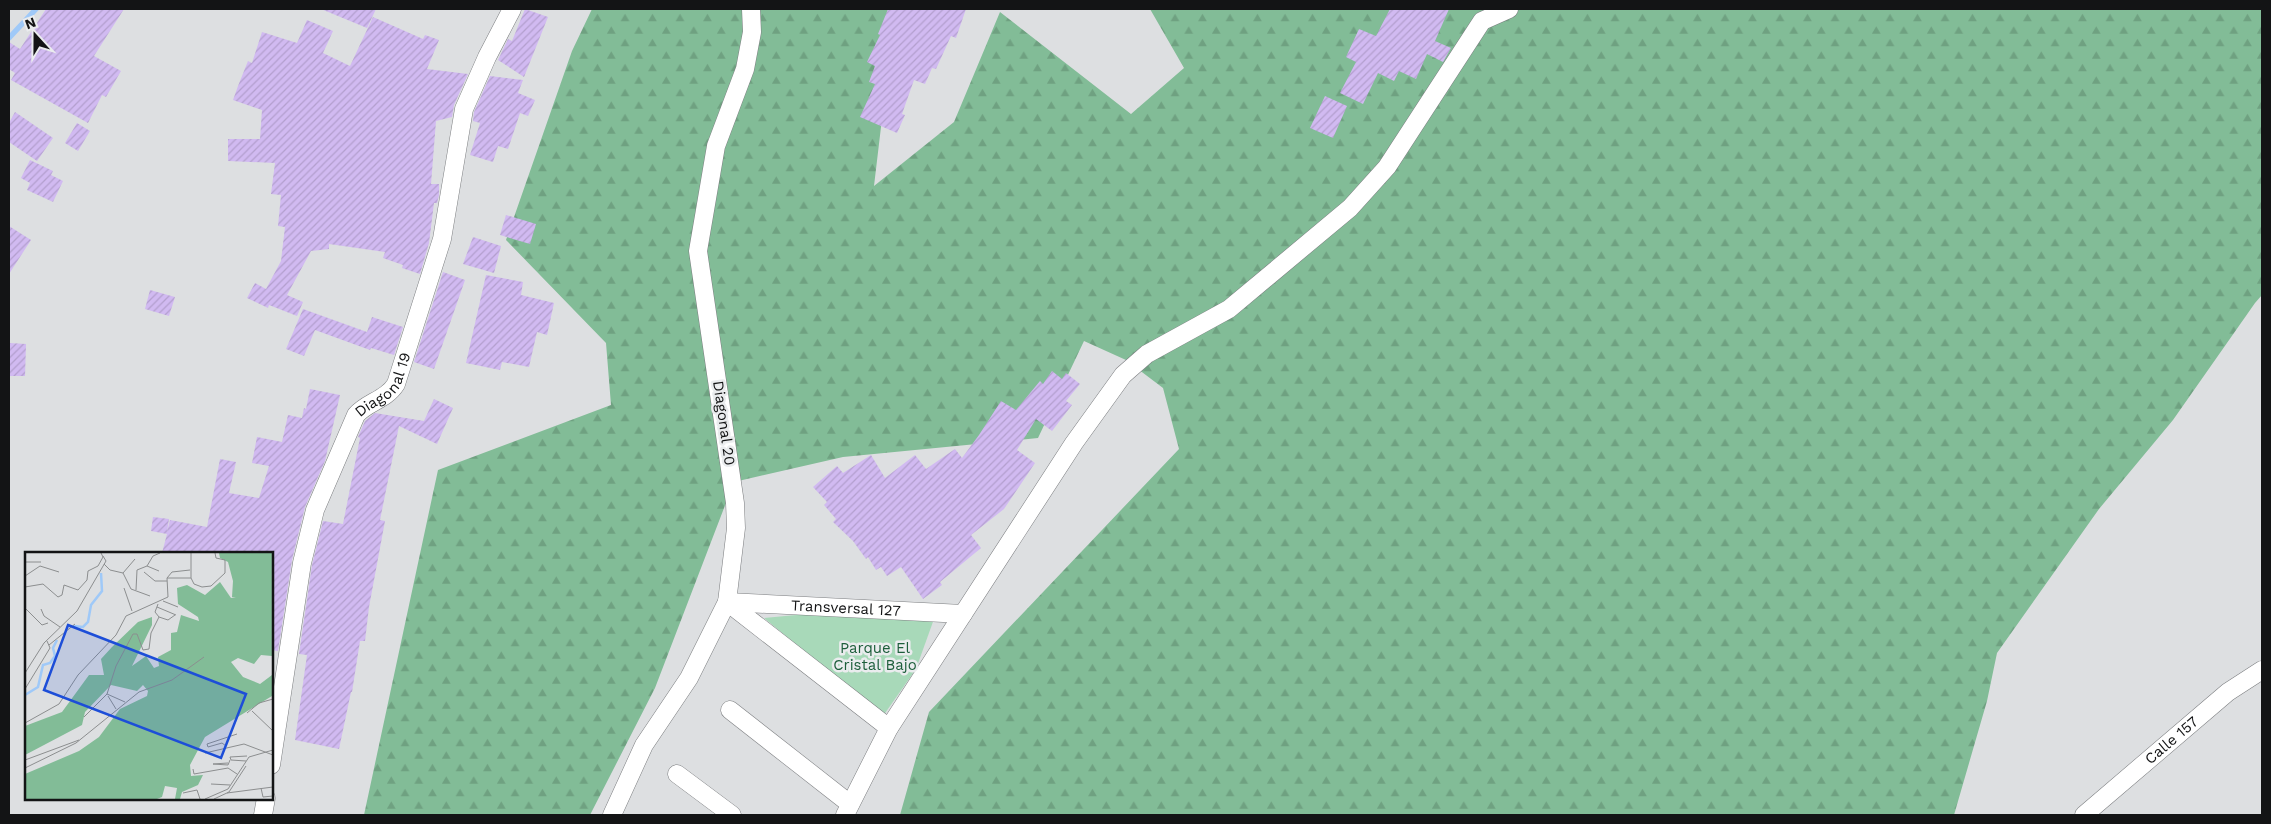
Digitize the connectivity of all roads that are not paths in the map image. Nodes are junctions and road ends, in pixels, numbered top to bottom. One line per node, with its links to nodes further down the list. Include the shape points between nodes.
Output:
1 (512, 9): 9 (street, Diagonal 19, via 464,109 442,239 396,384 385,396 356,415 315,510 302,563)
2 (751, 9): 4 (street, Diagonal 20, via 752,32 745,69 716,146 698,251 735,503 736,528)
3 (1509, 9): 5 (street, via 1482,21 1387,167 1350,208 1229,309 1148,354 1123,375 1074,443)
4 (727, 602): 5 (street, Transversal 127); 8 (street); 14 (street, Diagonal 20, via 689,678 644,745)
5 (963, 614): 8 (street)
6 (2262, 670): 16 (street, Calle 157, via 2228,692)
7 (730, 710): 12 (street)
8 (889, 728): 12 (street)
9 (272, 758)
10 (677, 774): 15 (street)
11 (266, 799): 13 (street)
12 (848, 810)
13 (264, 815)
14 (612, 815)
15 (732, 815)
16 (2084, 815)

